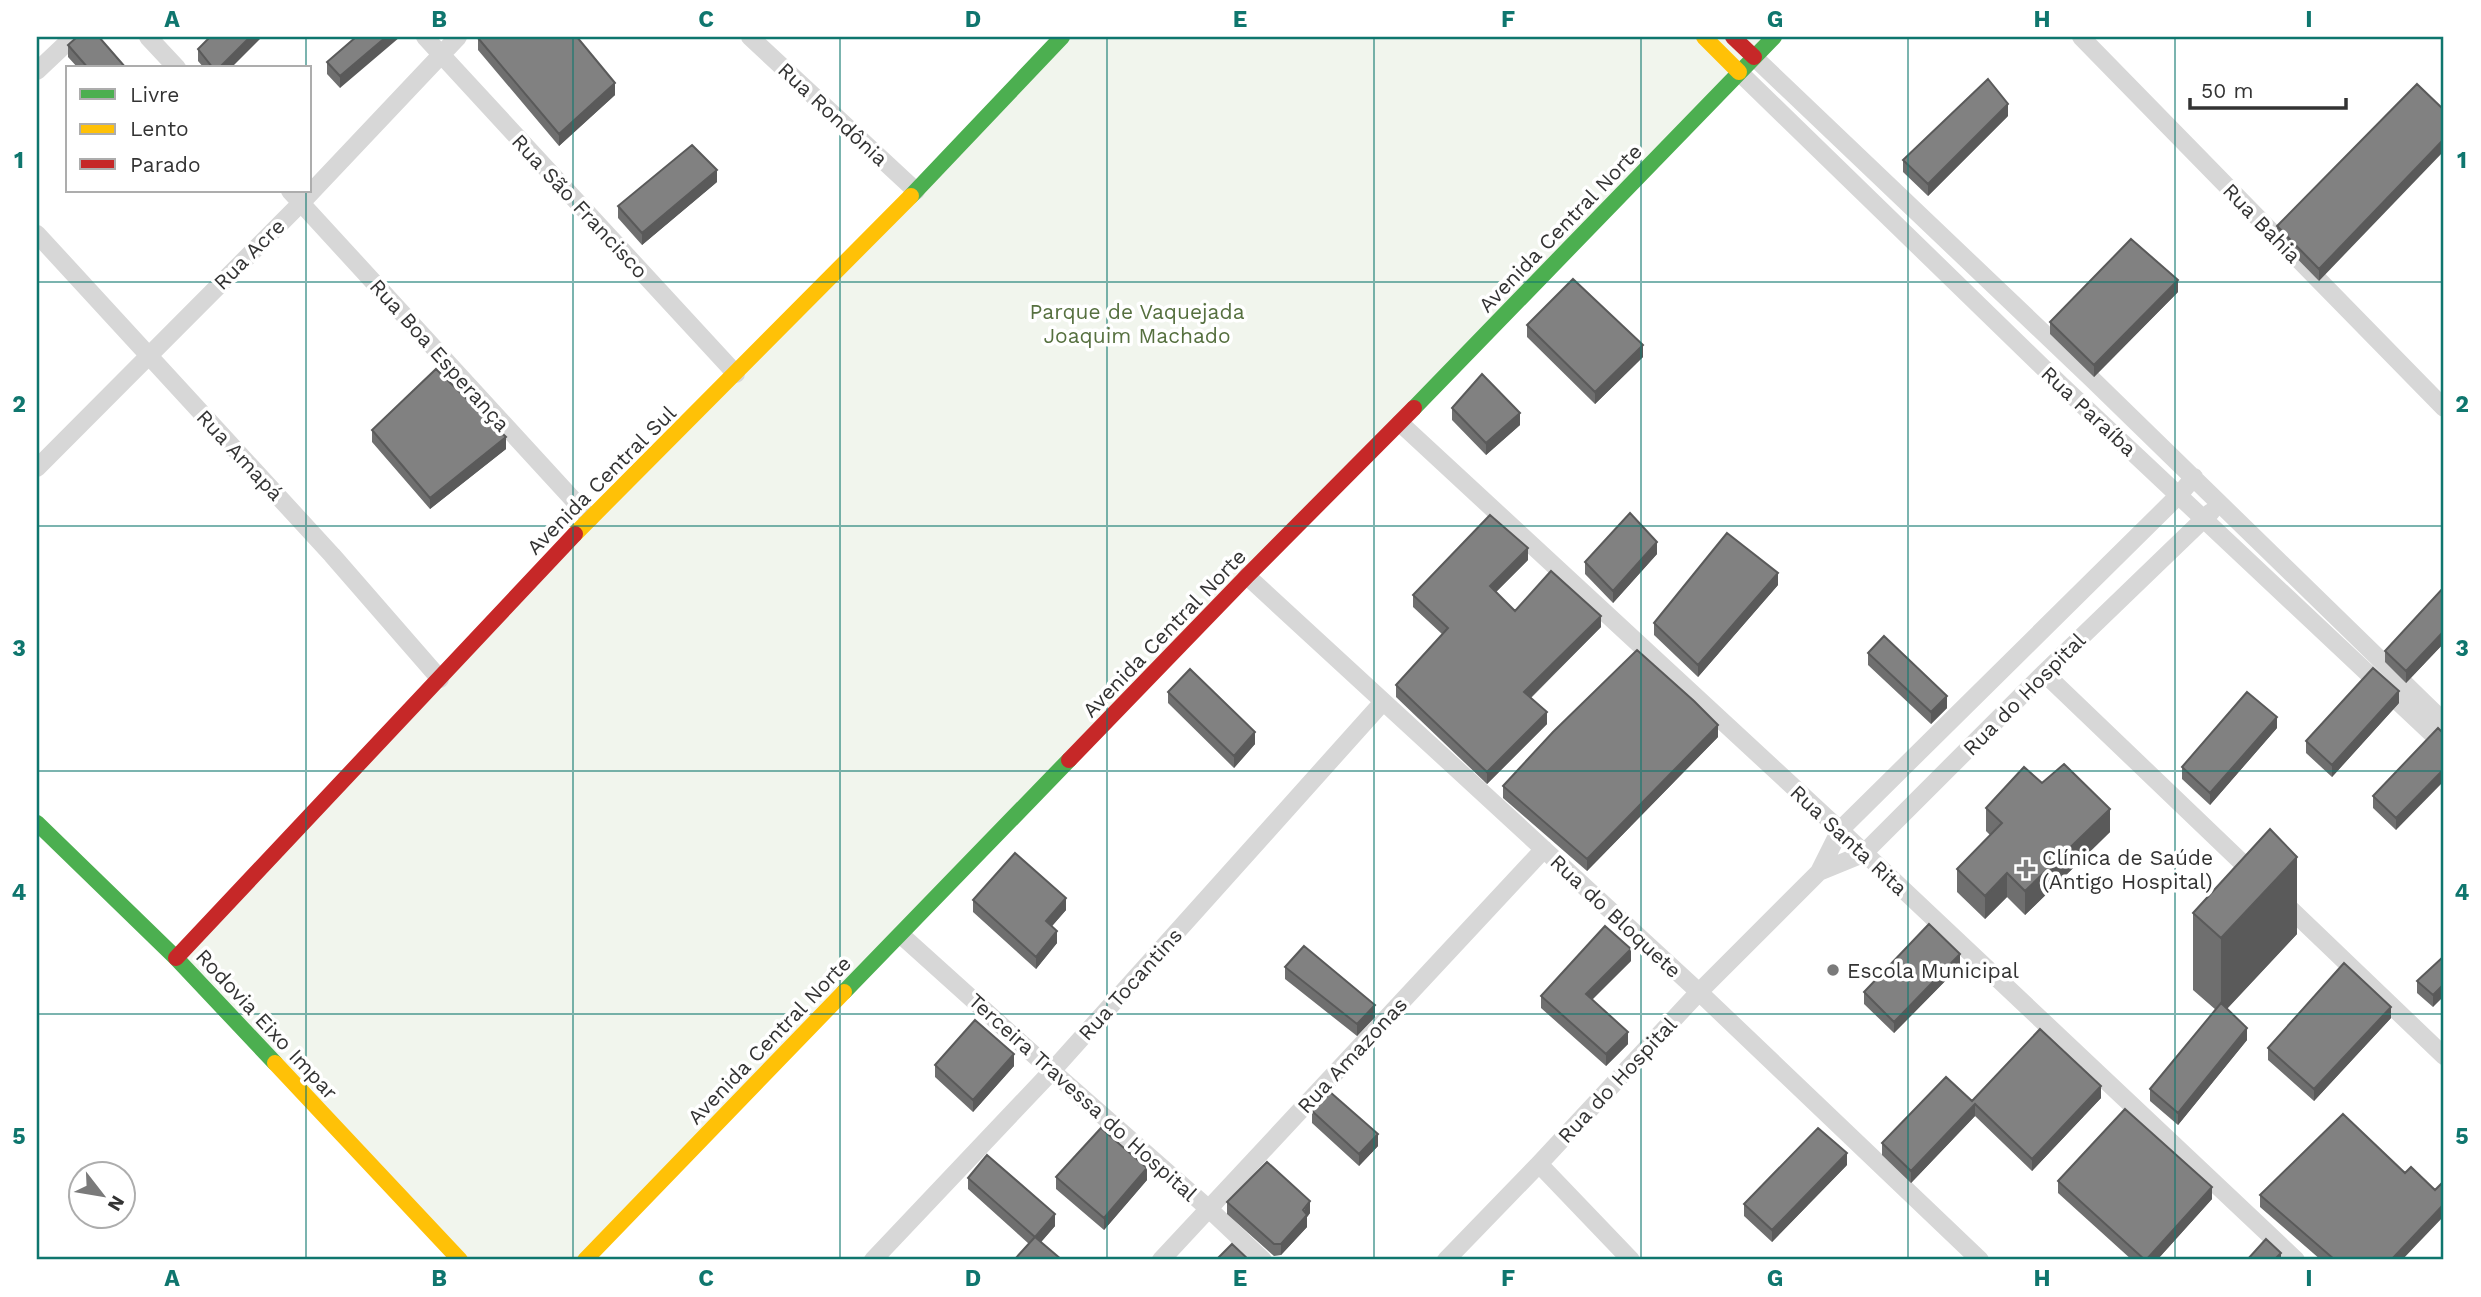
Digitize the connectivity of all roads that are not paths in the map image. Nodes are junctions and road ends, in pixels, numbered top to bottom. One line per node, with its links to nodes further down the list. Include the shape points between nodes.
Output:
1 (73, 37): 14 (street)
2 (148, 37): 13 (street)
3 (425, 37): 11 (street, Rua São Francisco)
4 (458, 37): 11 (street, Rua Acre)
5 (750, 37): 17 (street, Rua Rondônia)
6 (1062, 37): 17 (street, Avenida Central Sul)
7 (1703, 37): 15 (street)
8 (1732, 37): 12 (street)
9 (1774, 37): 12 (street, Avenida Central Norte)
10 (2081, 37): 22 (street, Rua Bahia)
11 (441, 55): 16 (street, Rua Acre); 21 (street, Rua São Francisco)
12 (1754, 57): 15 (street, Avenida Central Norte); 25 (street, Rua Paraíba)
13 (175, 66)
14 (37, 71)
15 (1739, 72): 23 (street, Avenida Central Norte); 26 (street, Rua Paraíba)
16 (312, 180)
17 (916, 191): 21 (street, Avenida Central Sul)
18 (295, 197): 20 (street, Rua Acre); 28 (street, Rua Boa Esperança)
19 (37, 234): 20 (street, Rua Amapá)
20 (148, 354): 24 (street, Rua Acre); 32 (street, Rua Amapá)
21 (736, 374): 28 (street, Avenida Central Sul)
22 (2444, 408)
23 (1401, 423): 30 (street, Avenida Central Norte); 37 (street, Rua Santa Rita)
24 (37, 468)
25 (2194, 477): 26 (street, Rua do Hospital); 27 (street, Rua Paraíba)
26 (2179, 495): 29 (street, Rua Paraíba); 37 (street, Rua do Hospital)
27 (2220, 503): 29 (street, Rua do Hospital); 34 (street, Rua Paraíba)
28 (590, 518): 32 (street, Avenida Central Sul)
29 (2204, 519): 31 (street, Rua do Hospital); 35 (street, Rua Paraíba)
30 (1247, 576): 33 (street, Rua do Bloquete); 41 (street, Avenida Central Norte)
31 (2044, 673): 39 (street, Rua do Hospital); 44 (street)
32 (440, 679): 42 (street, Avenida Central Sul)
33 (1382, 703): 38 (street, Rua do Bloquete); 45 (street, Rua Tocantins)
34 (2444, 722)
35 (2444, 745)
36 (37, 823): 42 (street, Rodovia Eixo Impar)
37 (1840, 830): 39 (street, Rua Santa Rita); 40 (street, Rua do Hospital)
38 (1544, 849): 43 (street, Rua do Bloquete); 47 (street, Rua Amazonas)
39 (1863, 854): 40 (street, Rua do Hospital); 56 (street, Rua Santa Rita)
40 (1819, 872): 43 (street, Rua do Hospital)
41 (901, 935): 45 (street, Terceira Travessa do Hospital); 49 (street, Avenida Central Norte)
42 (176, 958): 48 (street, Rodovia Eixo Impar)
43 (1699, 992): 46 (street, Rua do Hospital); 55 (street, Rua do Bloquete)
44 (2444, 1056)
45 (1052, 1071): 47 (street, Terceira Travessa do Hospital); 50 (street, Rua Tocantins)
46 (1539, 1164): 53 (street, Rua do Hospital); 54 (street)
47 (1209, 1209): 51 (street, Rua Amazonas); 52 (street, Terceira Travessa do Hospital)
48 (460, 1260)
49 (585, 1260)
50 (873, 1260)
51 (1161, 1260)
52 (1263, 1260)
53 (1446, 1260)
54 (1632, 1260)
55 (1980, 1260)
56 (2296, 1260)

